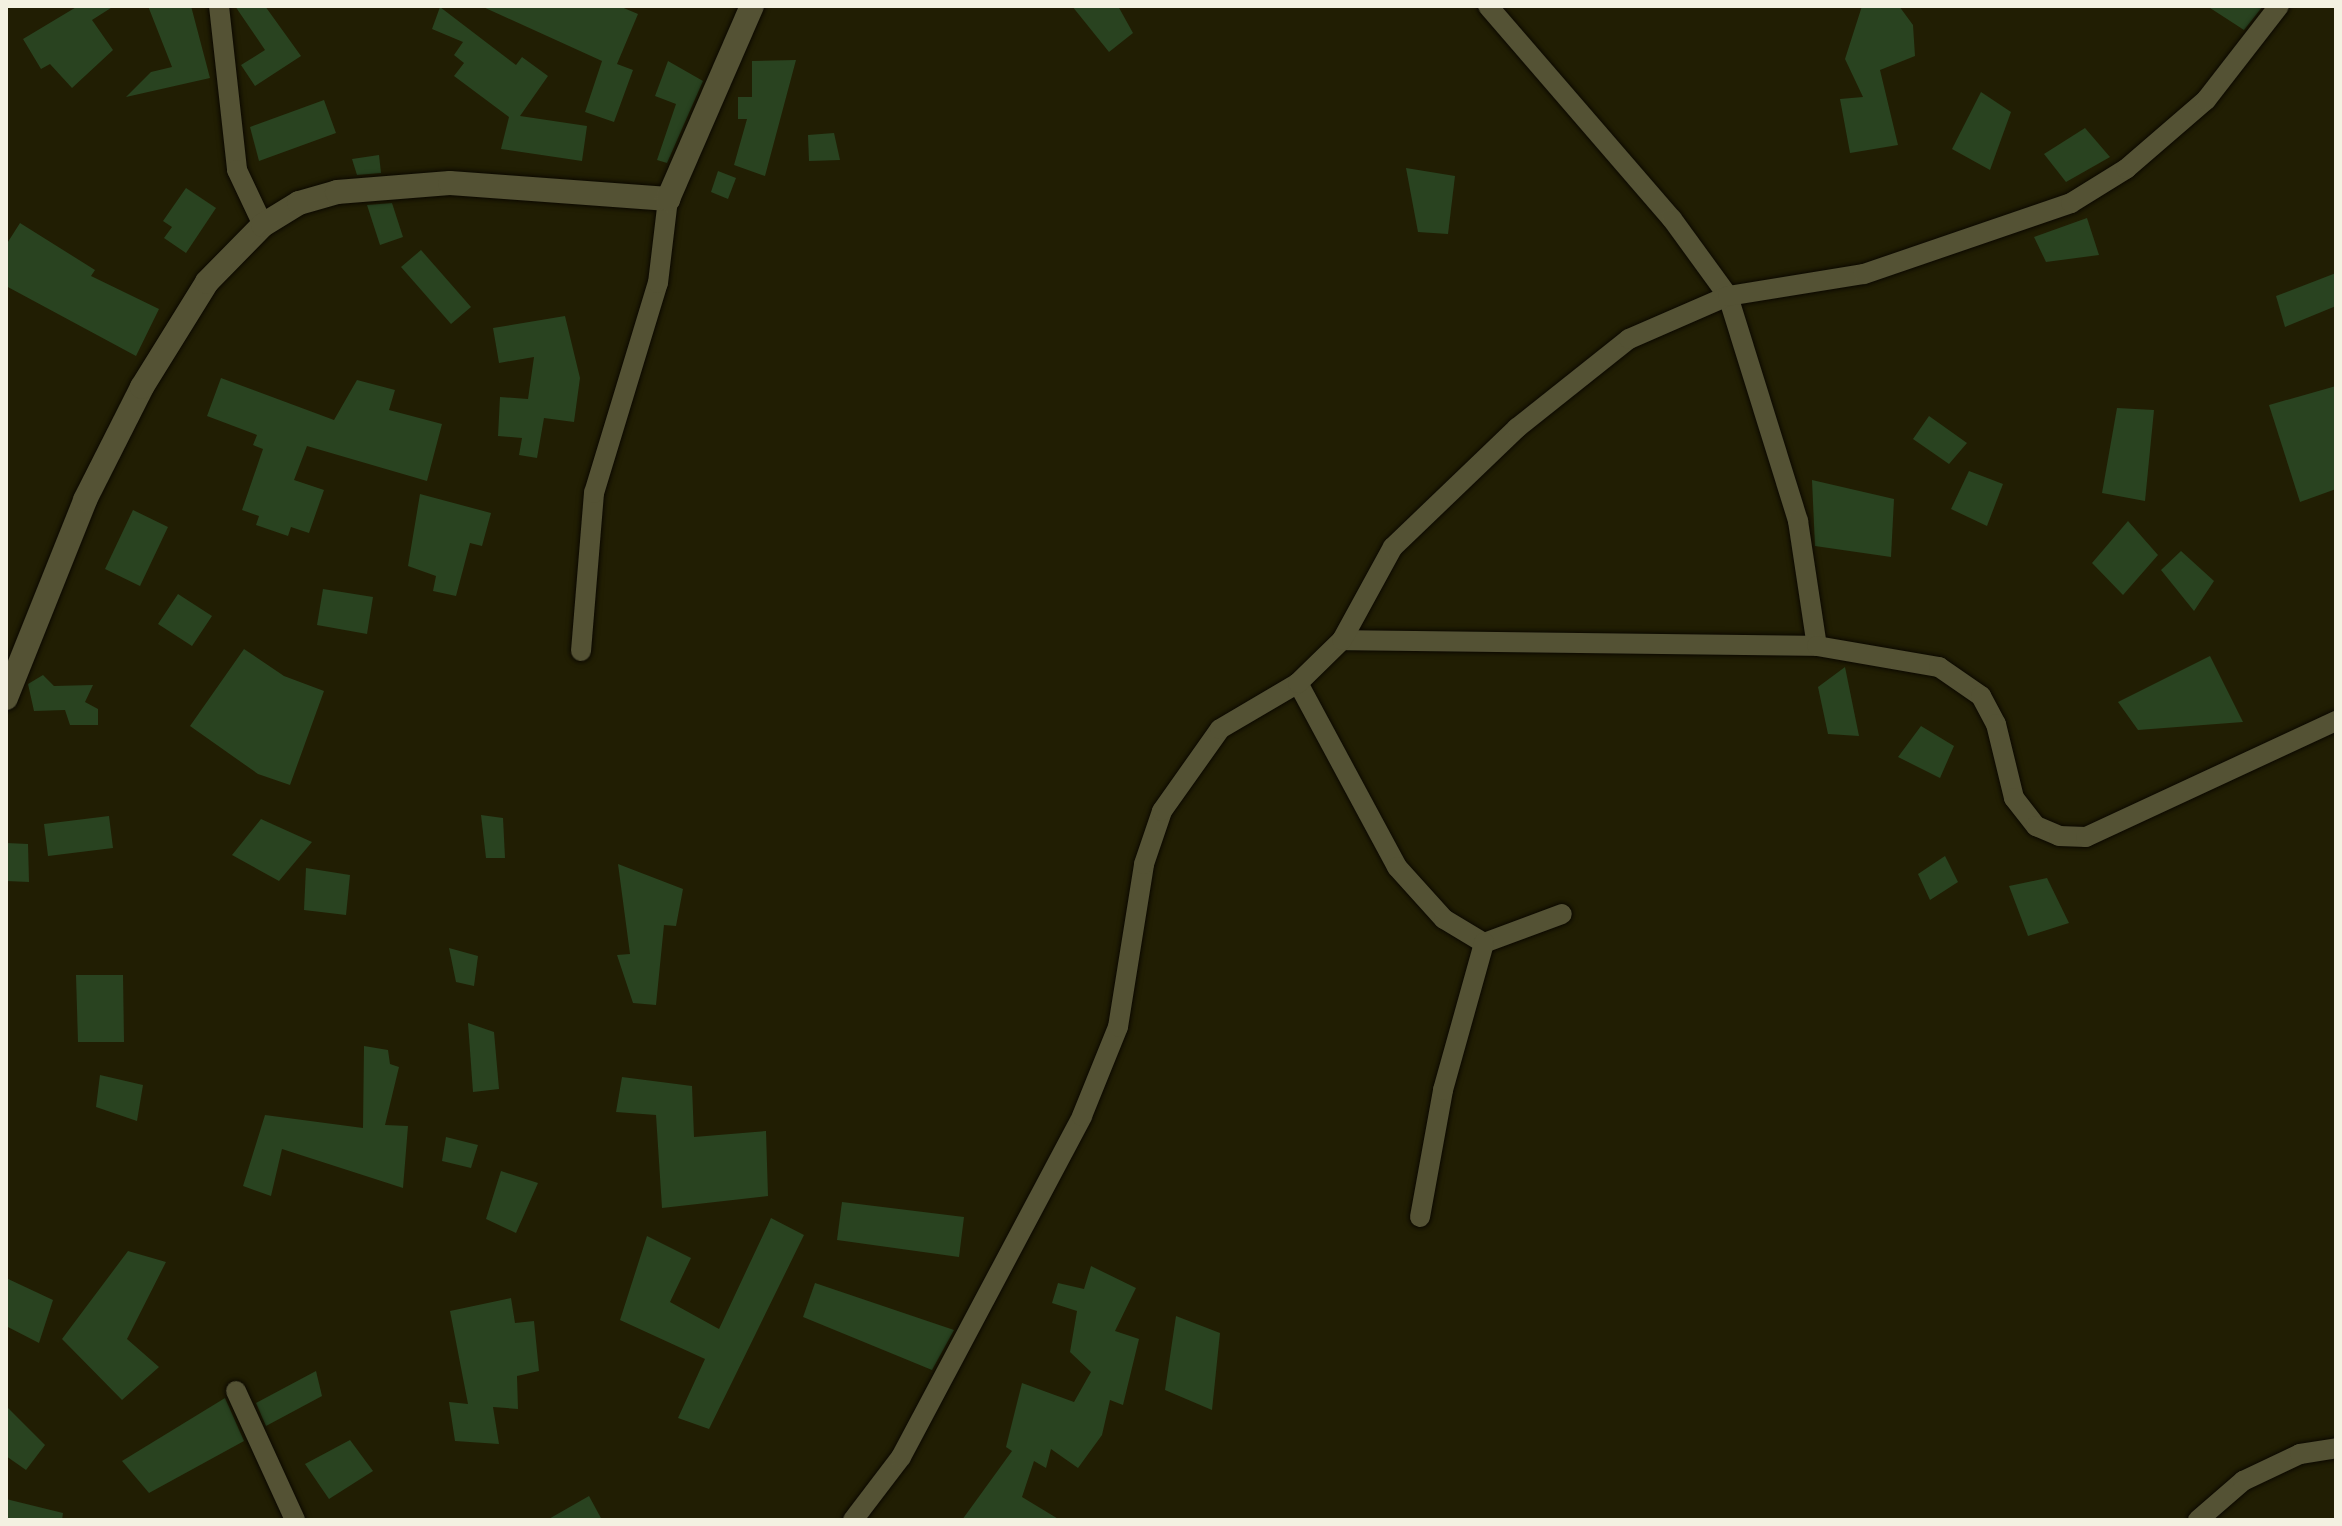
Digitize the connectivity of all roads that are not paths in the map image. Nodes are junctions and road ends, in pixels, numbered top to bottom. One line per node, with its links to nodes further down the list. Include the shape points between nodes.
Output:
1 (219, 6): 6 (street, via 237,170)
2 (752, 6): 5 (street)
3 (1488, 6): 7 (street, via 1672,219)
4 (2279, 6): 7 (street, via 2206,100 2126,169 2071,203 1864,274)
5 (668, 199): 6 (street, via 450,183 337,192 299,203); 10 (street, via 658,283 594,493)
6 (263, 225): 12 (street, via 207,282 142,387 85,500)
7 (1728, 296): 8 (street, via 1629,339 1517,428 1393,547); 9 (street, via 1798,521)
8 (1342, 640): 9 (street); 11 (street)
9 (1817, 646): 13 (street, via 1960,676 1996,724 2014,798 2036,826 2059,836 2086,837)
10 (581, 651)
11 (1298, 683): 15 (street, via 1397,867 1444,919); 20 (street, via 1246,707 1220,729 1162,811 1144,864 1118,1027 1082,1116 901,1457)
12 (6, 698)
13 (2336, 721)
14 (1562, 914): 15 (street)
15 (1484, 943): 16 (street, via 1443,1090)
16 (1420, 1217)
17 (236, 1391): 19 (street)
18 (2336, 1448): 21 (street, via 2300,1454 2243,1481)
19 (295, 1520)
20 (853, 1520)
21 (2198, 1520)

